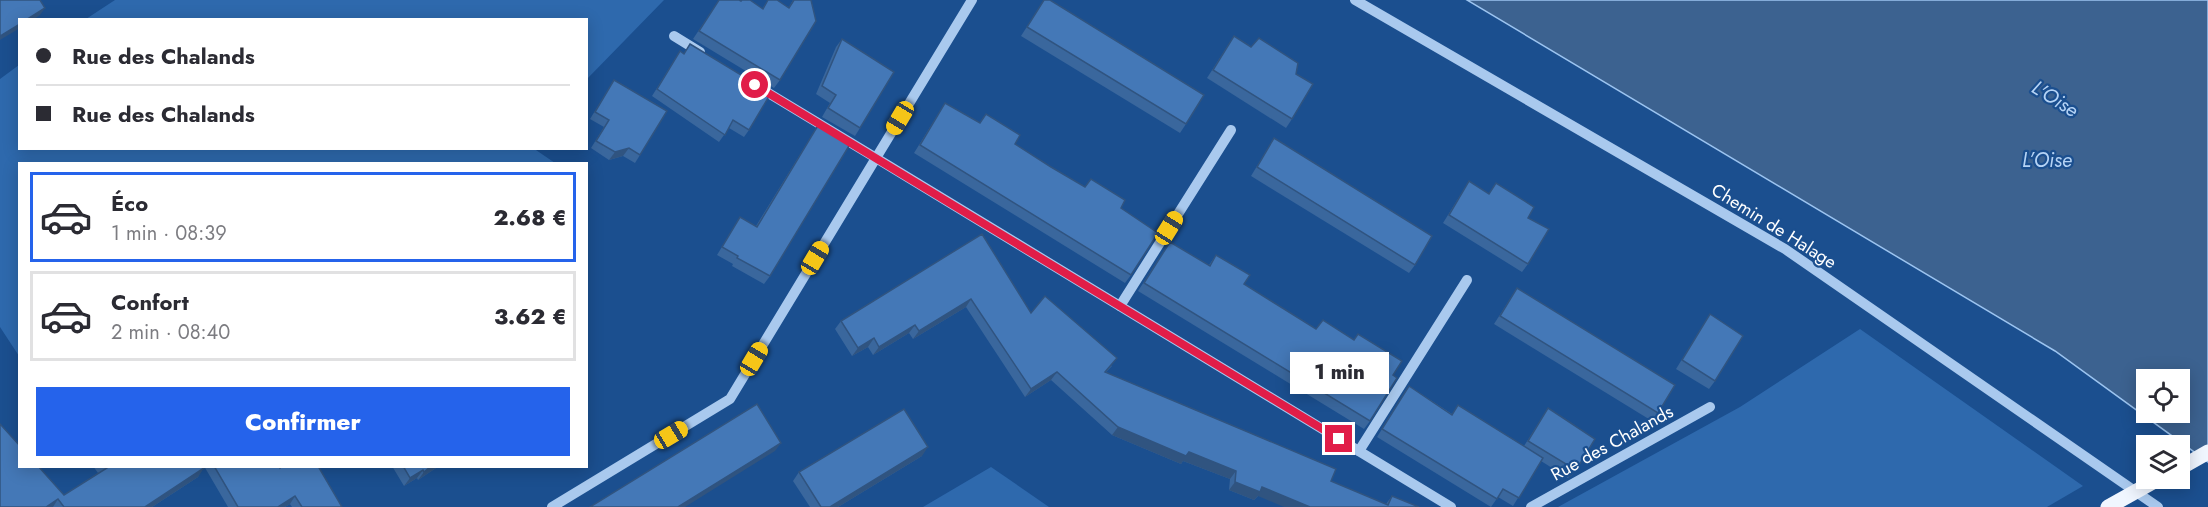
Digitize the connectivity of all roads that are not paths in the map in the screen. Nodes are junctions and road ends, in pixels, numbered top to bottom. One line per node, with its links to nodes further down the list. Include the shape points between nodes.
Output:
1 (972, 0): 7 (street)
2 (1355, 0): 19 (street, Chemin de Halage, via 1785,249)
3 (674, 36): 4 (street)
4 (714, 60)
5 (755, 85): 7 (street)
6 (1231, 130): 9 (street)
7 (876, 158): 9 (street); 15 (street, via 730,399)
8 (1467, 280): 11 (street)
9 (1120, 306): 11 (street)
10 (1710, 407): 17 (street, Rue des Chalands)
11 (1359, 451): 16 (street)
12 (2208, 452): 13 (main road)
13 (2190, 462)
14 (2140, 489): 18 (main road, bridge)
15 (552, 507)
16 (1451, 507)
17 (1531, 507)
18 (2108, 507)
19 (2158, 507)

